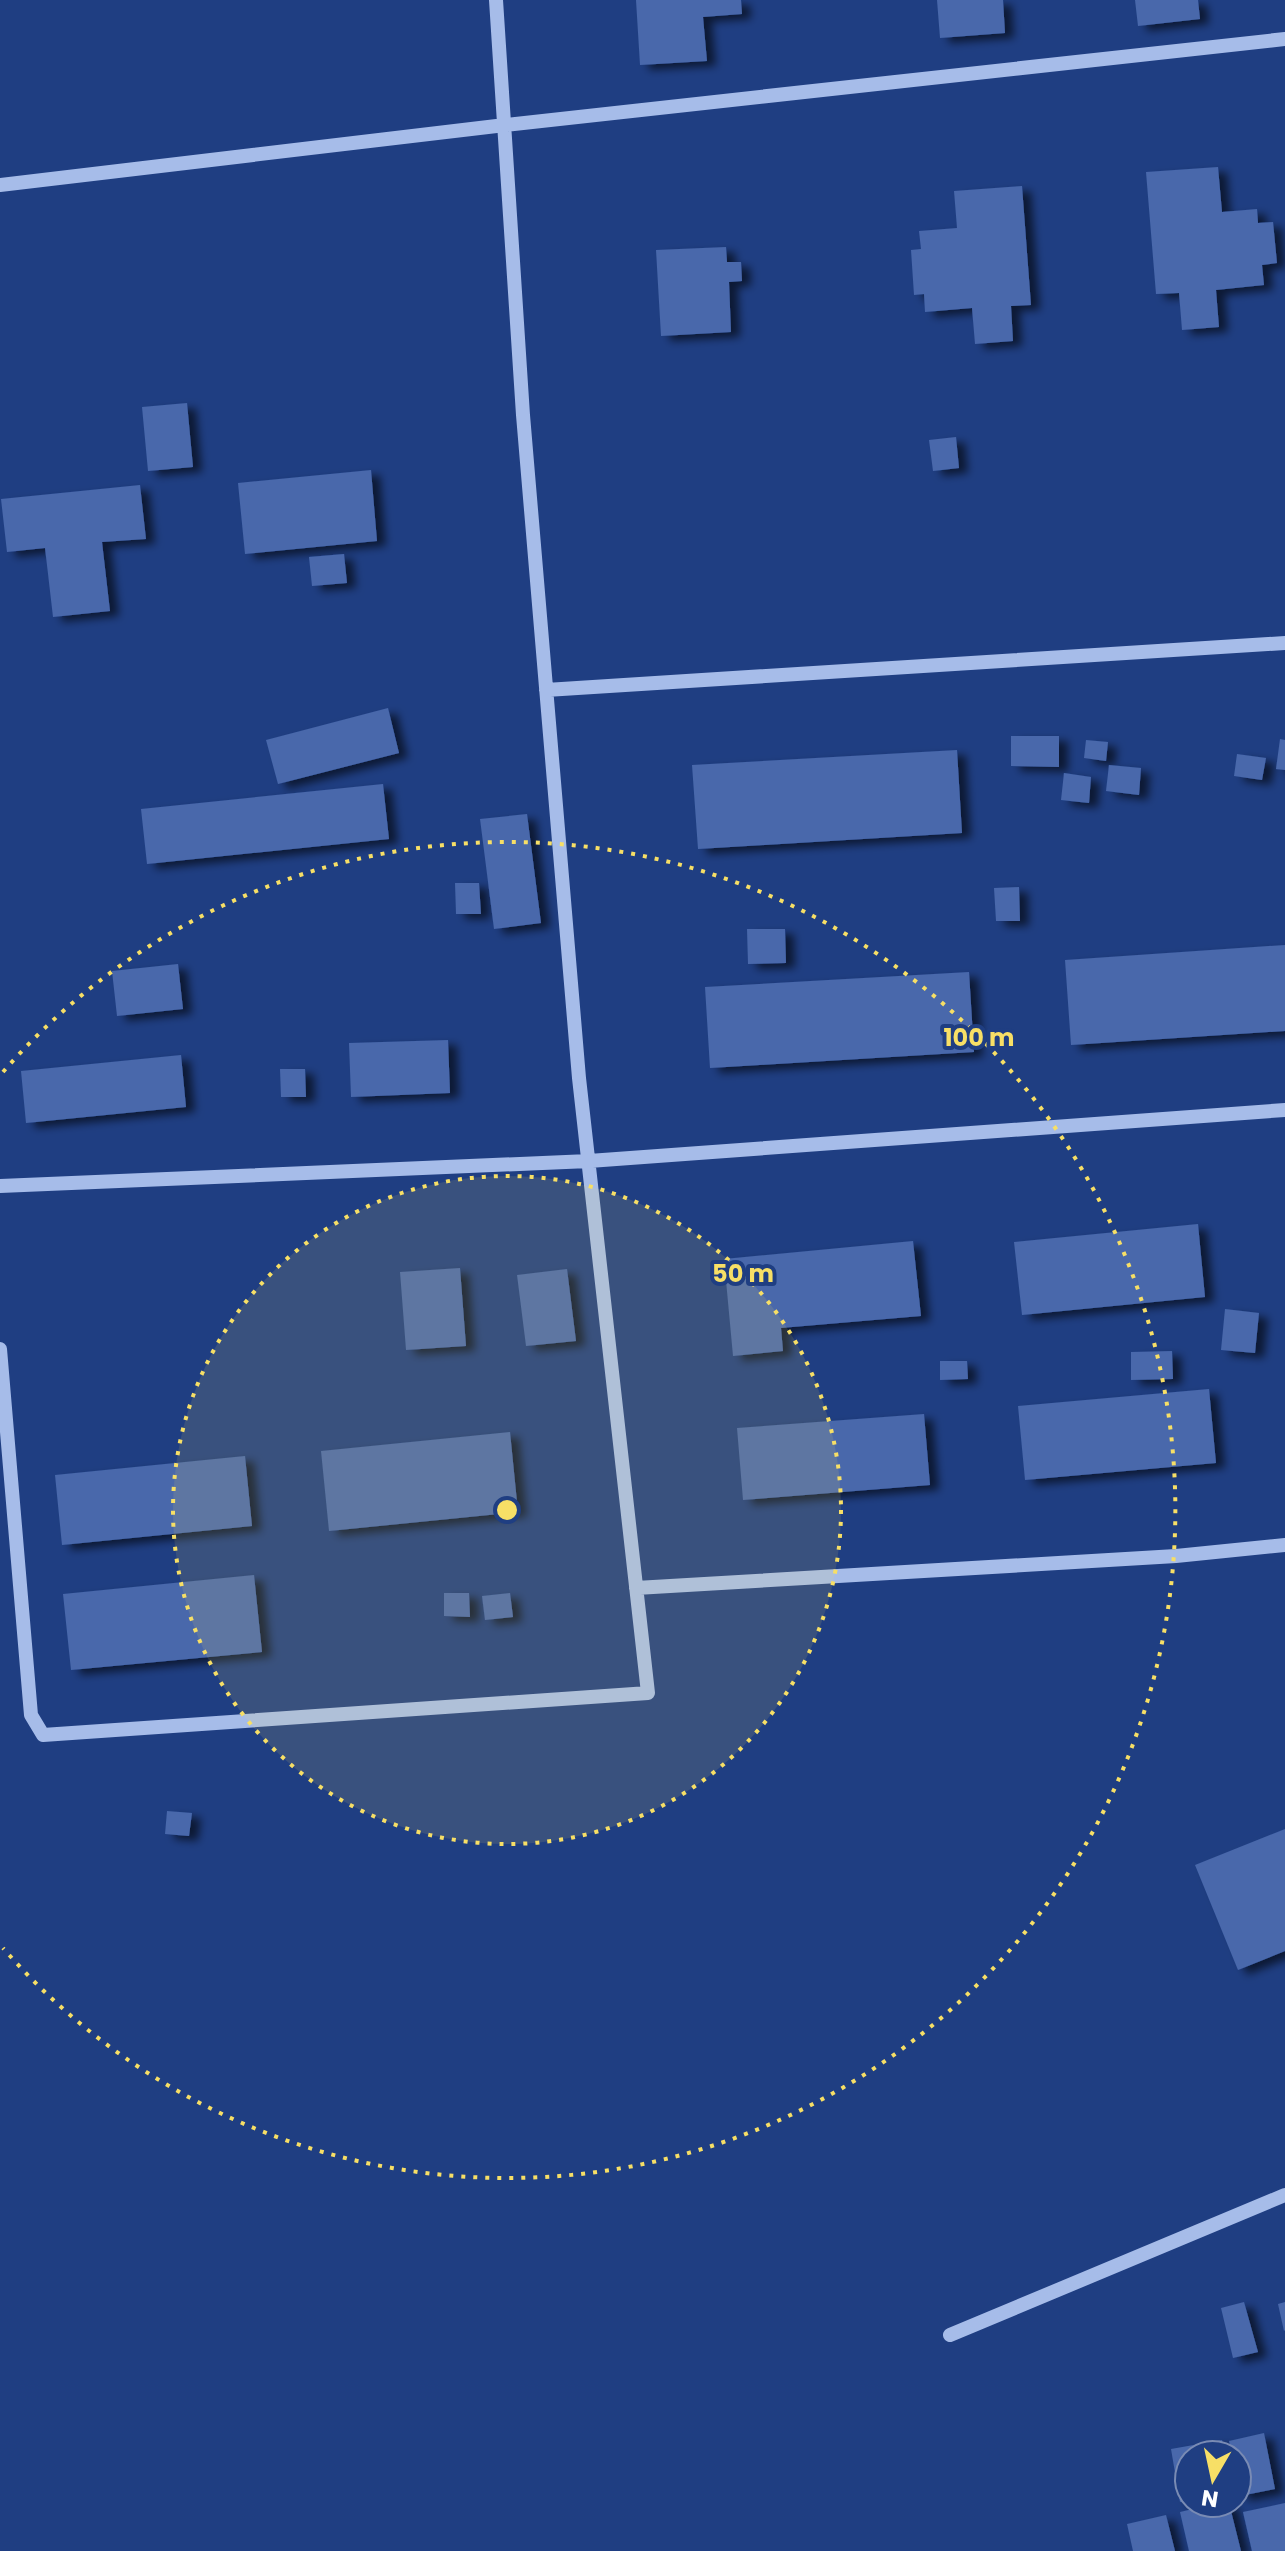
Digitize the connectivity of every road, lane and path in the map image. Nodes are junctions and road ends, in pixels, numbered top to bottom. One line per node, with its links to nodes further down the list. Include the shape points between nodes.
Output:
1 (496, 0): 3 (street)
2 (1285, 39): 3 (street)
3 (505, 125): 4 (street); 6 (street)
4 (0, 185)
5 (1285, 643): 6 (street)
6 (546, 690): 8 (street)
7 (1285, 1110): 8 (street)
8 (589, 1161): 9 (street); 12 (street)
9 (0, 1186)
10 (0, 1349): 12 (street, via 31,1715 43,1735 648,1693)
11 (1285, 1545): 12 (street)
12 (636, 1588)
13 (1285, 2195): 14 (street)
14 (950, 2335)

